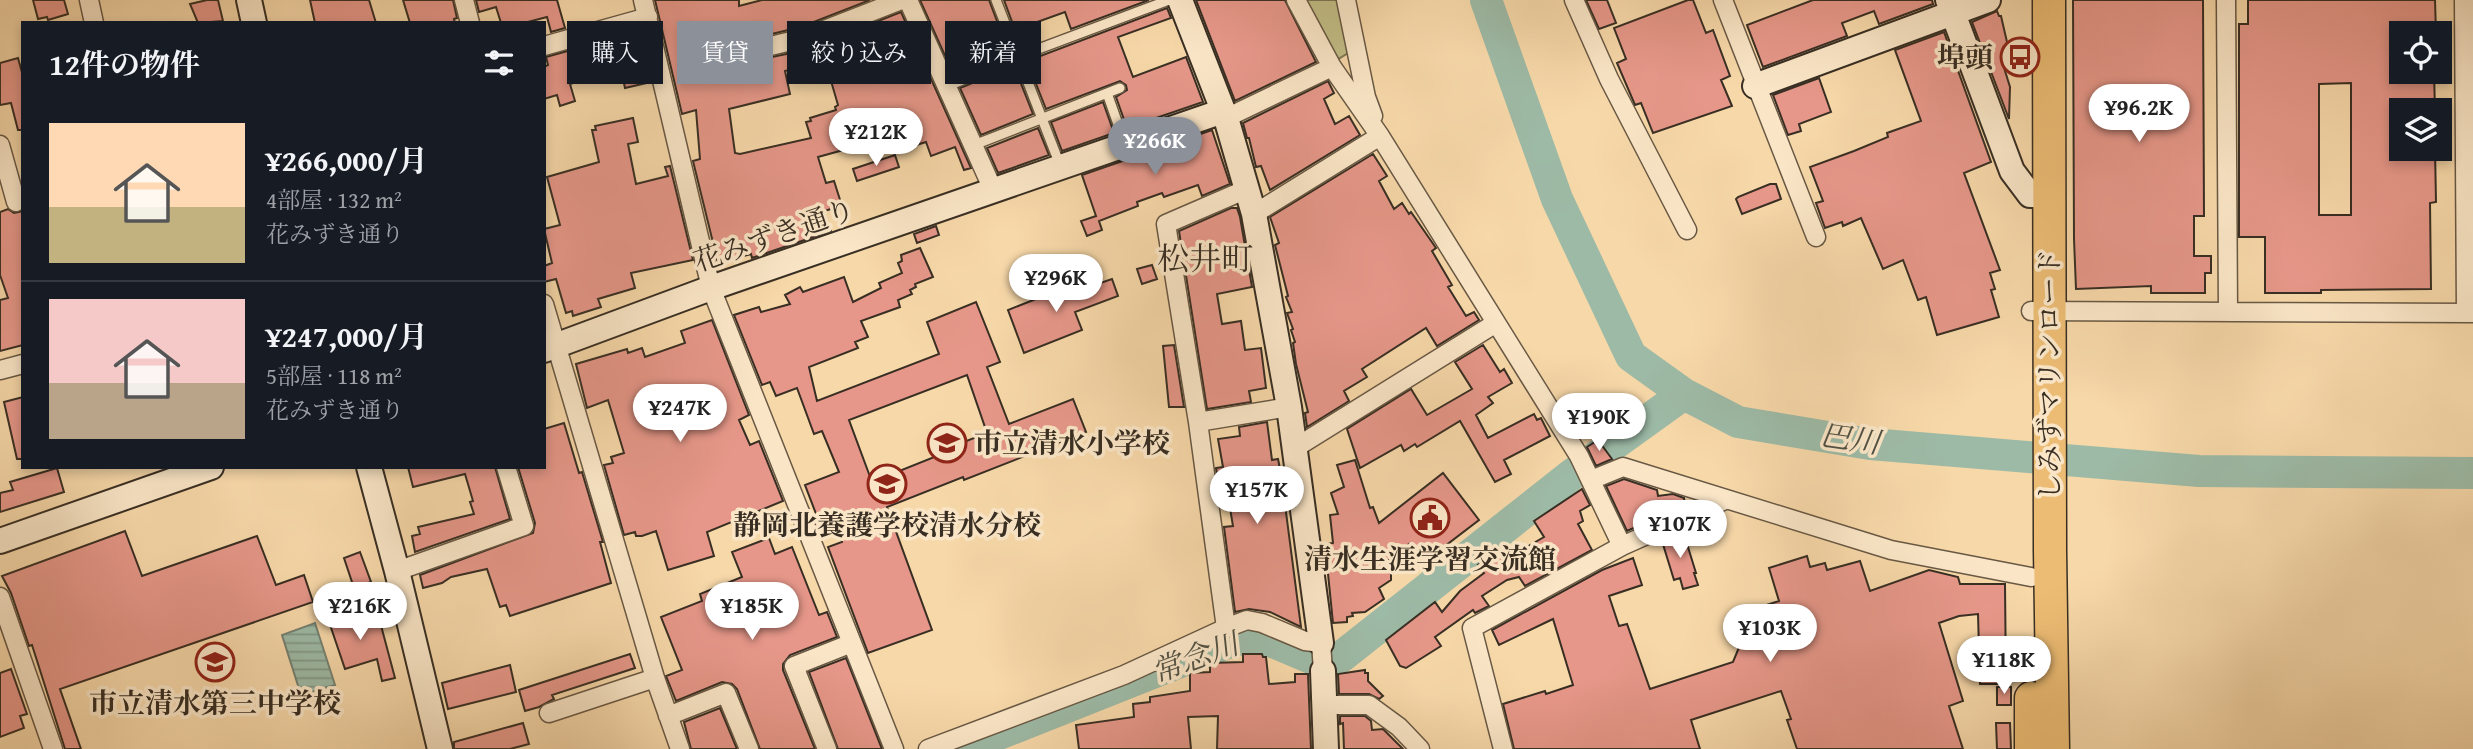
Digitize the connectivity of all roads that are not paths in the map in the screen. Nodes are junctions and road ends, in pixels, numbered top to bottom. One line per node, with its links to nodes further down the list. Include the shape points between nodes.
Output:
1 (89, 0): 20 (street)
2 (249, 0): 21 (street)
3 (464, 0): 22 (street)
4 (901, 0): 25 (street)
5 (908, 0): 30 (street)
6 (996, 0): 23 (lane)
7 (1169, 0): 26 (lane)
8 (1180, 0): 34 (street)
9 (1296, 0): 27 (street)
10 (1346, 0): 36 (street, via 1366,97)
11 (1573, 0): 46 (street)
12 (1723, 0): 31 (street)
13 (1988, 0): 18 (street)
14 (2029, 0): 43 (highway, しみずマリンロード)
15 (2049, 0): 43 (highway, しみずマリンロード)
16 (2226, 0): 49 (street)
17 (2464, 0): 50 (street)
18 (1950, 6): 31 (street); 43 (street, via 2012,171)
19 (646, 8): 24 (street); 48 (street)
20 (94, 21)
21 (254, 21)
22 (469, 21)
23 (1004, 21)
24 (546, 45)
25 (773, 45)
26 (1041, 48)
27 (1332, 67): 34 (street); 36 (street)
28 (953, 84): 30 (lane)
29 (1028, 84): 35 (lane)
30 (948, 86): 38 (street)
31 (1755, 86): 47 (street)
32 (1121, 88): 33 (lane)
33 (1107, 93): 35 (lane); 39 (lane)
34 (1225, 115): 39 (street, 花みずき通り); 41 (street)
35 (1042, 118): 38 (lane); 40 (lane)
36 (1380, 136): 45 (street); 53 (street)
37 (0, 145): 44 (street)
38 (974, 145): 42 (street)
39 (1125, 145): 40 (street, 花みずき通り)
40 (1061, 167): 42 (street, 花みずき通り)
41 (1247, 189): 45 (street); 58 (street, via 1166,224)
42 (994, 192): 48 (street, 花みずき通り)
43 (2039, 195): 52 (highway, しみずマリンロード)
44 (13, 203)
45 (1254, 214): 57 (street)
46 (1687, 230)
47 (1816, 237)
48 (711, 288): 54 (street, 花みずき通り); 71 (street)
49 (2228, 312): 50 (street); 52 (street)
50 (2470, 313)
51 (546, 319): 54 (street)
52 (2040, 320): 67 (highway, しみずマリンロード)
53 (1496, 323): 59 (street); 63 (street)
54 (550, 348): 74 (street)
55 (21, 364): 56 (street)
56 (0, 370)
57 (1289, 407): 58 (street); 59 (street)
58 (1198, 422): 70 (street)
59 (1295, 449): 72 (street)
60 (205, 469): 65 (street)
61 (370, 469): 68 (street)
62 (507, 469): 68 (street, via 524,526)
63 (1591, 480): 64 (street, via 1623,467); 66 (street)
64 (1725, 500): 66 (street); 67 (street, via 1891,550)
65 (0, 541)
66 (1622, 547): 87 (street, via 1472,628)
67 (2037, 559): 88 (highway, しみずマリンロード); 89 (highway, しみずマリンロード)
68 (397, 571): 79 (street)
69 (0, 597): 78 (street)
70 (1226, 628): 72 (street, via 1262,622); 84 (street, via 1124,675)
71 (852, 643): 82 (street, via 794,666); 83 (street)
72 (1321, 643): 73 (street)
73 (1323, 671): 75 (street)
74 (655, 678): 76 (street); 77 (street)
75 (1324, 705): 85 (street); 86 (street, via 1369,705)
76 (549, 713)
77 (668, 716): 80 (street); 81 (street, via 726,693)
78 (53, 749)
79 (440, 749)
80 (680, 749)
81 (749, 749)
82 (827, 749)
83 (894, 749)
84 (928, 749)
85 (1325, 749)
86 (1420, 749)
87 (1503, 749)
88 (2031, 749)
89 (2053, 749)

